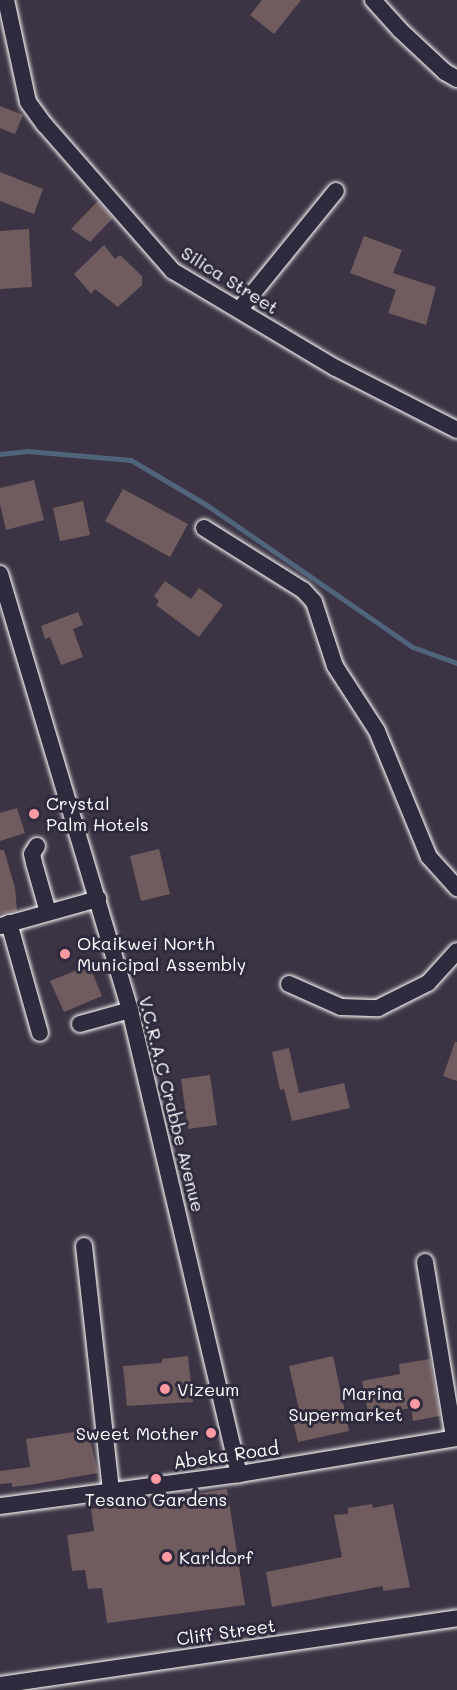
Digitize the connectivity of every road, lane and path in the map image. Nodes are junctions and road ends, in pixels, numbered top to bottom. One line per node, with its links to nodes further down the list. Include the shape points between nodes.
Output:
1 (6, 0): 5 (street, Silica Street, via 28,102 45,125 173,271)
2 (373, 0): 3 (street, via 400,30)
3 (457, 78)
4 (336, 191): 5 (street)
5 (240, 309): 6 (street, Silica Street, via 336,368)
6 (457, 430)
7 (204, 528): 10 (street, via 303,590 314,602 335,666 377,731 429,856)
8 (0, 574): 11 (street, V.C.R.A.C Crabbe Avenue)
9 (38, 846): 12 (street, via 32,854 33,863)
10 (457, 888)
11 (98, 899): 12 (street); 16 (street, V.C.R.A.C Crabbe Avenue)
12 (48, 912): 13 (street)
13 (5, 925): 18 (street)
14 (457, 951): 15 (street, via 428,983 378,1008 341,1007)
15 (289, 984)
16 (130, 1010): 17 (street); 22 (street, V.C.R.A.C Crabbe Avenue)
17 (80, 1023)
18 (40, 1032)
19 (84, 1246): 23 (street)
20 (425, 1262): 21 (street)
21 (455, 1438): 22 (street, Abeka Road)
22 (240, 1474): 23 (street, Abeka Road)
23 (111, 1490): 24 (street, Abeka Road)
24 (0, 1506)
25 (457, 1618): 26 (street, Cliff Street)
26 (0, 1685)

